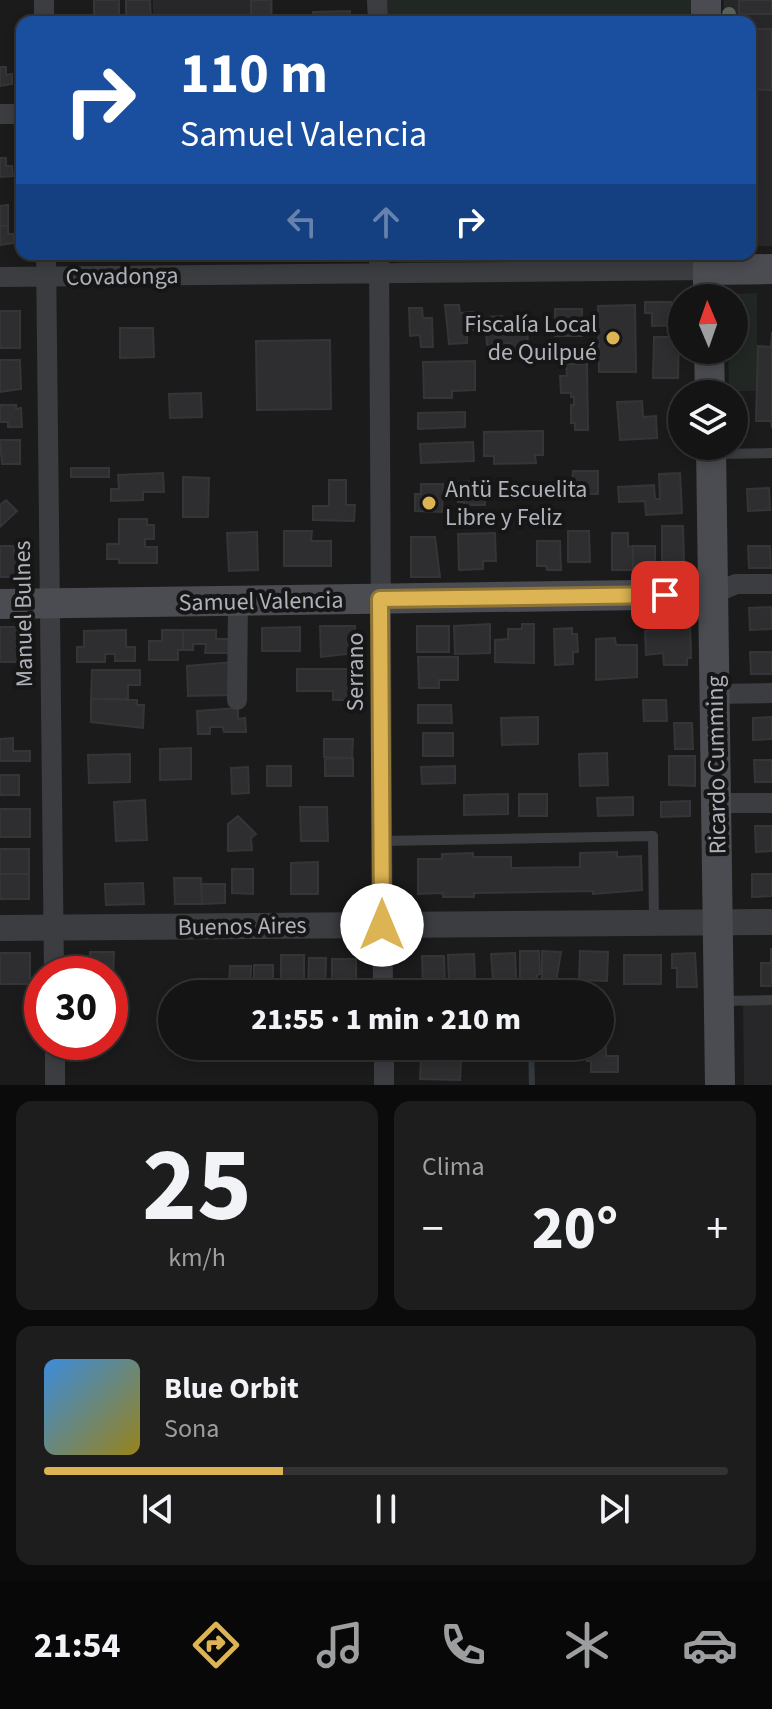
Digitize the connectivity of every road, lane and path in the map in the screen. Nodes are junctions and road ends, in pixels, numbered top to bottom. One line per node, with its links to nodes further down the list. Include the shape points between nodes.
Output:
1 (46, 260): 5 (street, Manuel Bulnes)
2 (380, 263): 4 (street, Covadonga); 5 (street, Covadonga); 12 (street, Serrano)
3 (772, 269): 4 (main road, Covadonga)
4 (708, 274)
5 (46, 276): 6 (street, Covadonga); 14 (street, Manuel Bulnes)
6 (0, 277)
7 (748, 452): 8 (lane)
8 (772, 453)
9 (712, 460): 11 (main road, Ricardo Cumming)
10 (772, 584): 11 (street, via 736,584)
11 (713, 594): 12 (main road, Samuel Valencia); 17 (main road, Ricardo Cumming)
12 (380, 599): 13 (main road, Samuel Valencia); 21 (street, Serrano)
13 (238, 602): 14 (main road, Samuel Valencia); 18 (street)
14 (48, 603): 15 (main road, Samuel Valencia); 27 (street, Manuel Bulnes)
15 (0, 604)
16 (772, 693): 17 (street)
17 (715, 694): 19 (main road, Ricardo Cumming)
18 (237, 700)
19 (716, 803): 20 (street); 22 (main road, Ricardo Cumming)
20 (772, 803)
21 (382, 841): 24 (lane, via 653,836); 25 (street, Serrano)
22 (718, 922): 23 (street, Buenos Aires); 24 (street, Buenos Aires); 31 (main road, Ricardo Cumming)
23 (772, 922)
24 (654, 923): 25 (street, Buenos Aires)
25 (382, 925): 27 (street, Buenos Aires); 29 (street, Serrano)
26 (0, 928): 27 (street, Buenos Aires)
27 (53, 928): 28 (street, Manuel Bulnes)
28 (54, 956)
29 (383, 980)
30 (772, 1000): 31 (lane)
31 (719, 1001): 36 (main road, Ricardo Cumming)
32 (55, 1060): 34 (street)
33 (384, 1060): 35 (street)
34 (55, 1085)
35 (384, 1085)
36 (720, 1085)

